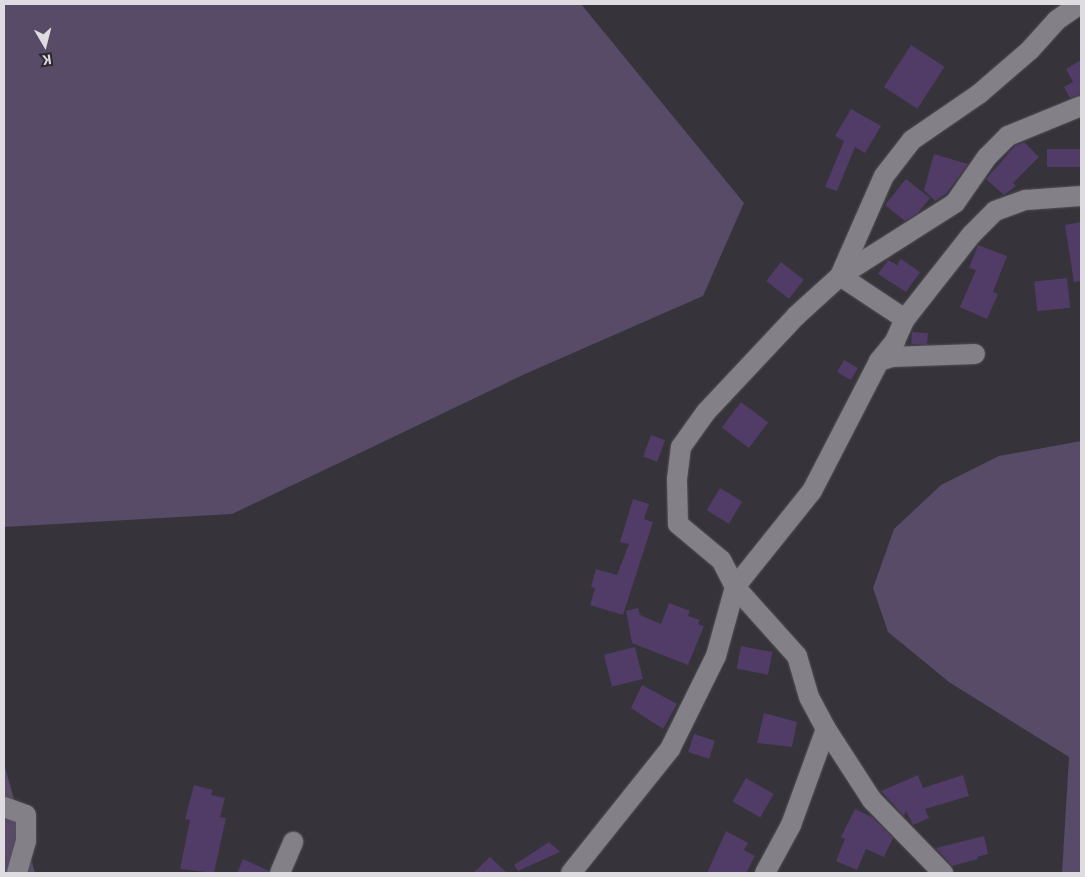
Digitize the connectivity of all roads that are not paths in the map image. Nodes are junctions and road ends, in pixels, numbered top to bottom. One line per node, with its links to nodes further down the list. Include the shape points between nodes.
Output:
1 (1080, 4): 4 (street, via 1057,20 1030,50 979,94 912,140 884,176)
2 (1081, 106): 4 (street, via 1008,136 987,157 955,203)
3 (1081, 196): 5 (street, via 1026,200 995,211 971,235)
4 (840, 276): 5 (street); 8 (street, via 796,316 706,412 682,447 677,479 678,524 721,560)
5 (905, 319): 7 (street, via 895,341)
6 (975, 354): 7 (street, via 900,356)
7 (878, 361): 8 (street, via 812,491)
8 (735, 586): 9 (street, via 797,656 810,697); 14 (street, via 716,656 670,750)
9 (826, 729): 15 (street, via 791,825); 16 (street, via 872,800)
10 (4, 807): 12 (street, via 26,815 26,841)
11 (293, 842): 13 (street)
12 (17, 873)
13 (280, 873)
14 (572, 873)
15 (765, 873)
16 (944, 873)

